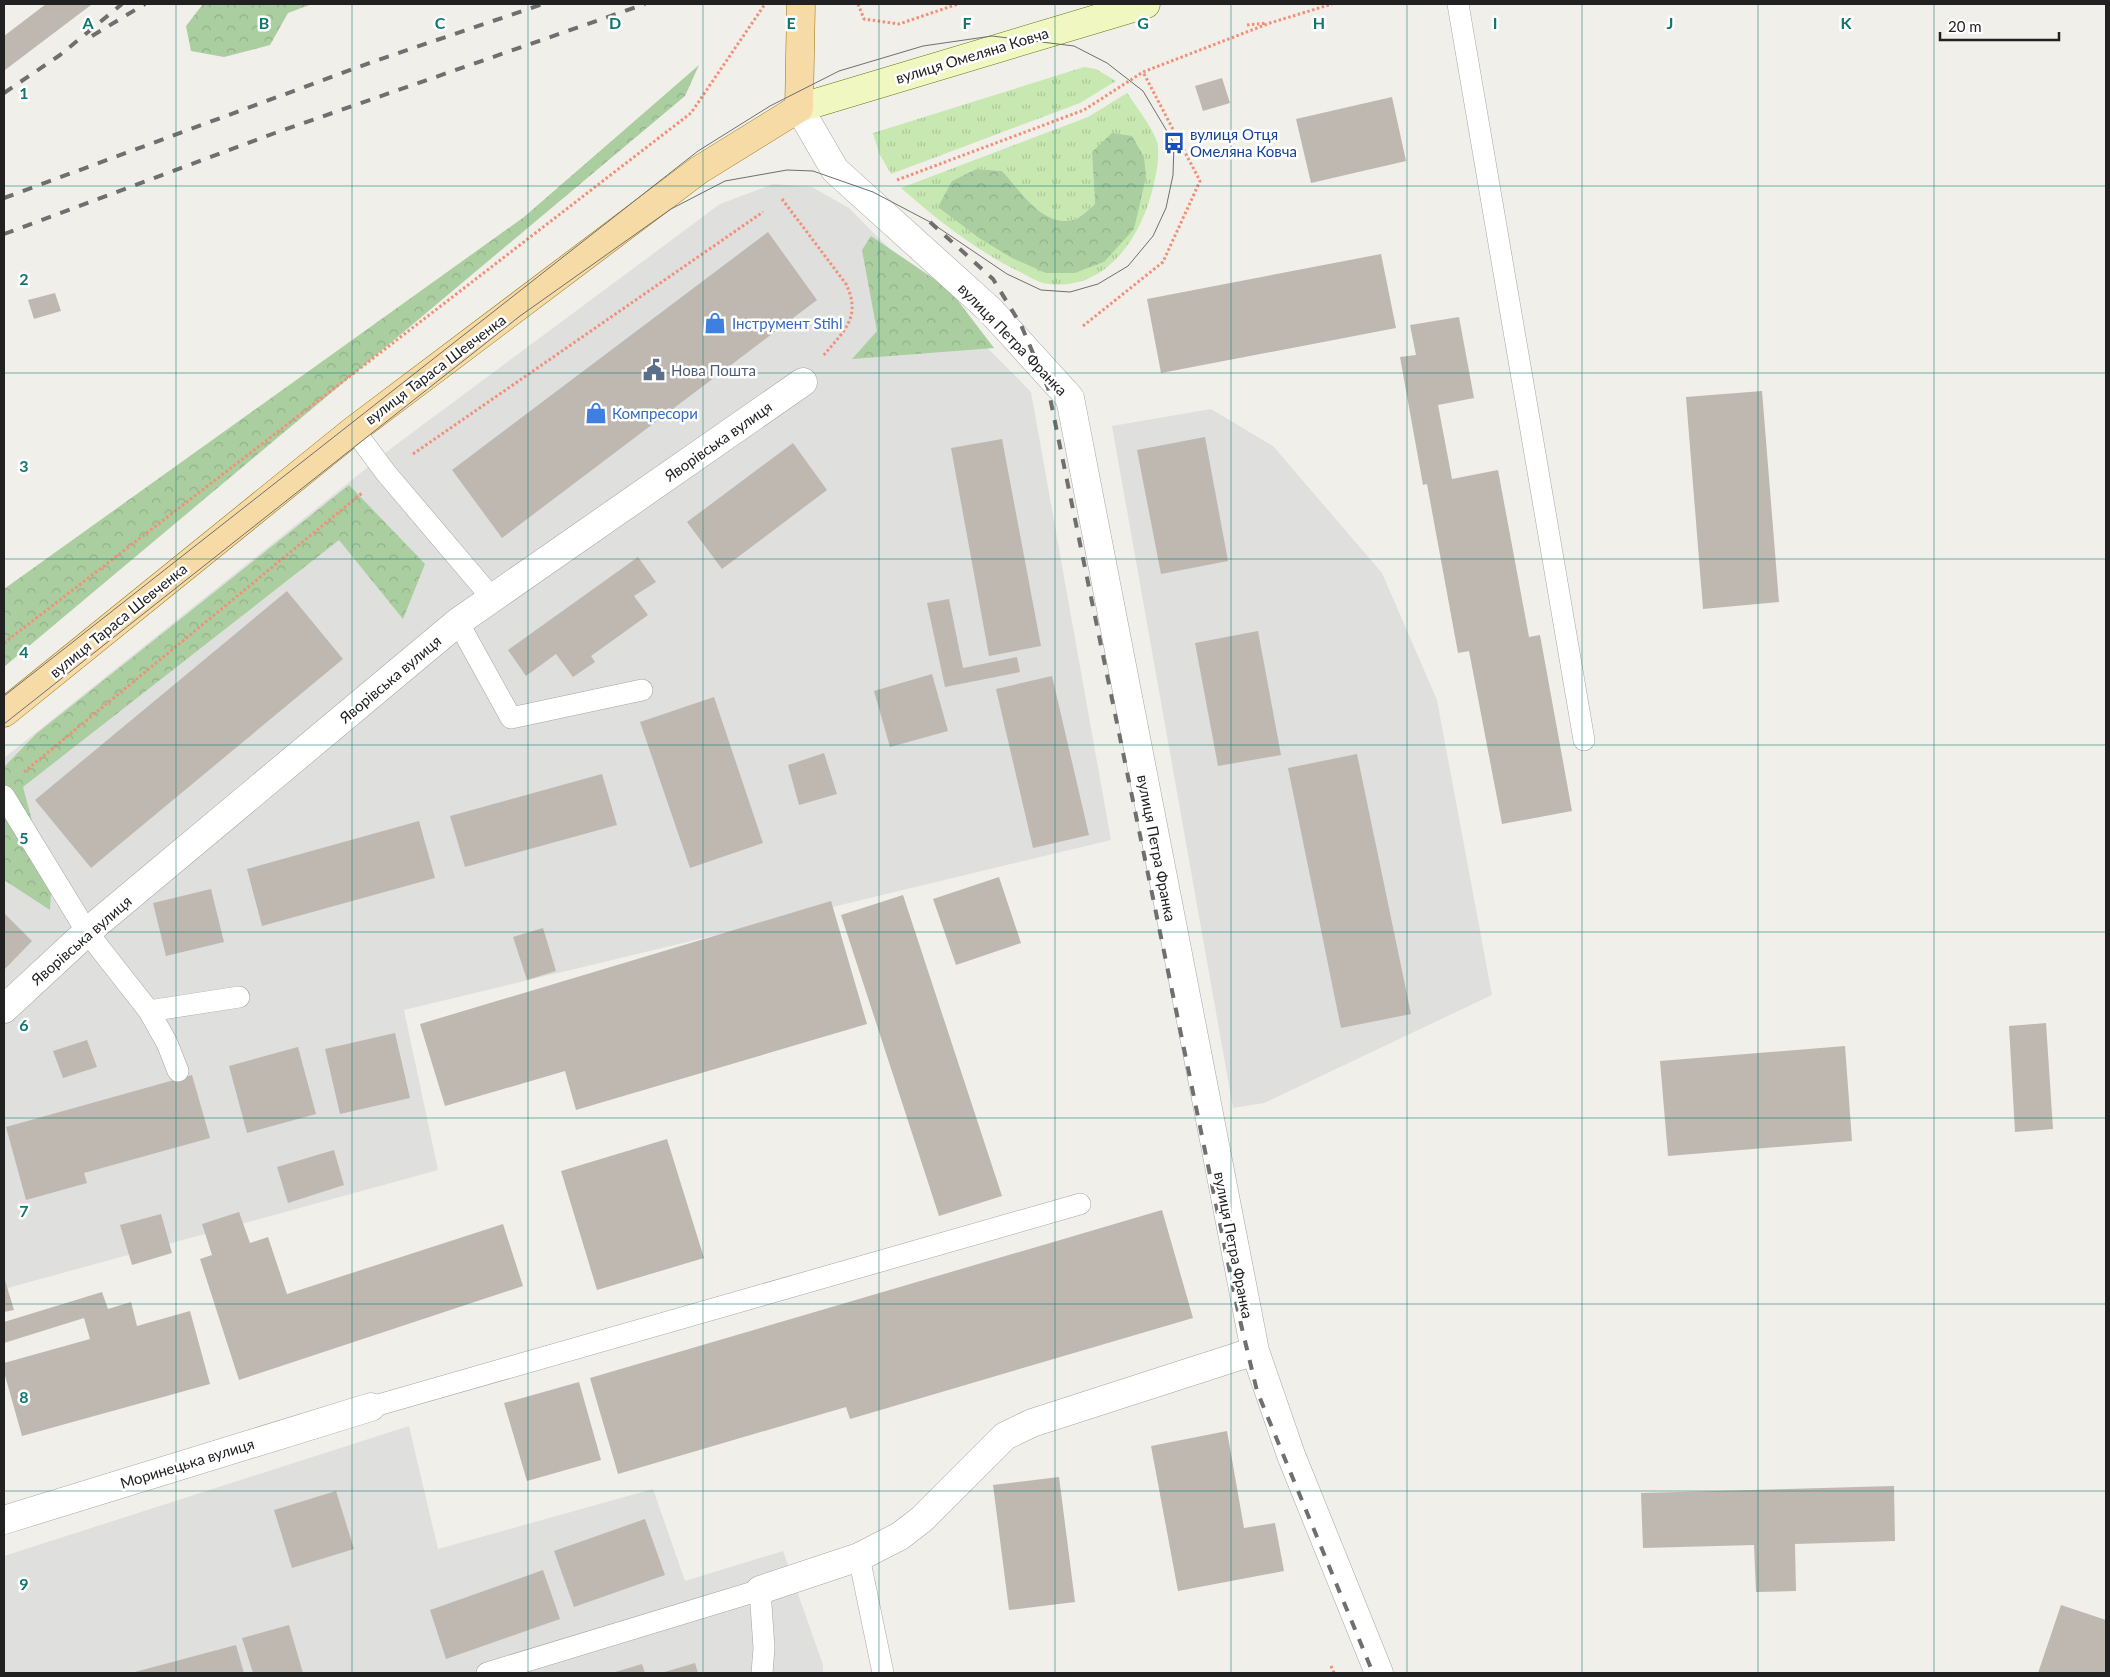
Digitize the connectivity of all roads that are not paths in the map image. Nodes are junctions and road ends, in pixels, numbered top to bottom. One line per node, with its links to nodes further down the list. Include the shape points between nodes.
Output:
1 (801, 4): 4 (main road)
2 (1146, 4): 4 (main road, вулиця Омеляна Ковча)
3 (1458, 4): 11 (lane)
4 (799, 108): 6 (main road, вулиця Тараса Шевченка, via 699,170); 19 (street, вулиця Петра Франка, via 835,170 990,310 1070,398)
5 (803, 382): 7 (street, Яворівська вулиця)
6 (354, 430): 7 (lane, via 386,473); 10 (main road, вулиця Тараса Шевченка)
7 (492, 598): 8 (street, Яворівська вулиця)
8 (458, 622): 9 (lane, via 511,718); 13 (street, Яворівська вулиця)
9 (642, 690)
10 (4, 713)
11 (1584, 740)
12 (4, 796): 13 (lane)
13 (87, 932): 15 (street, Яворівська вулиця); 16 (lane)
14 (239, 996): 16 (lane)
15 (4, 1009)
16 (149, 1010): 17 (lane)
17 (178, 1071)
18 (1080, 1204): 20 (lane)
19 (1255, 1351): 22 (street, via 1032,1423 1005,1436 922,1519 900,1536); 27 (street, вулиця Петра Франка, via 1291,1455)
20 (371, 1407): 21 (street, Моринецька вулиця)
21 (4, 1520)
22 (859, 1557): 23 (street); 26 (lane)
23 (760, 1590): 24 (lane); 25 (lane, via 764,1648)
24 (487, 1673)
25 (762, 1673)
26 (883, 1673)
27 (1379, 1673)

